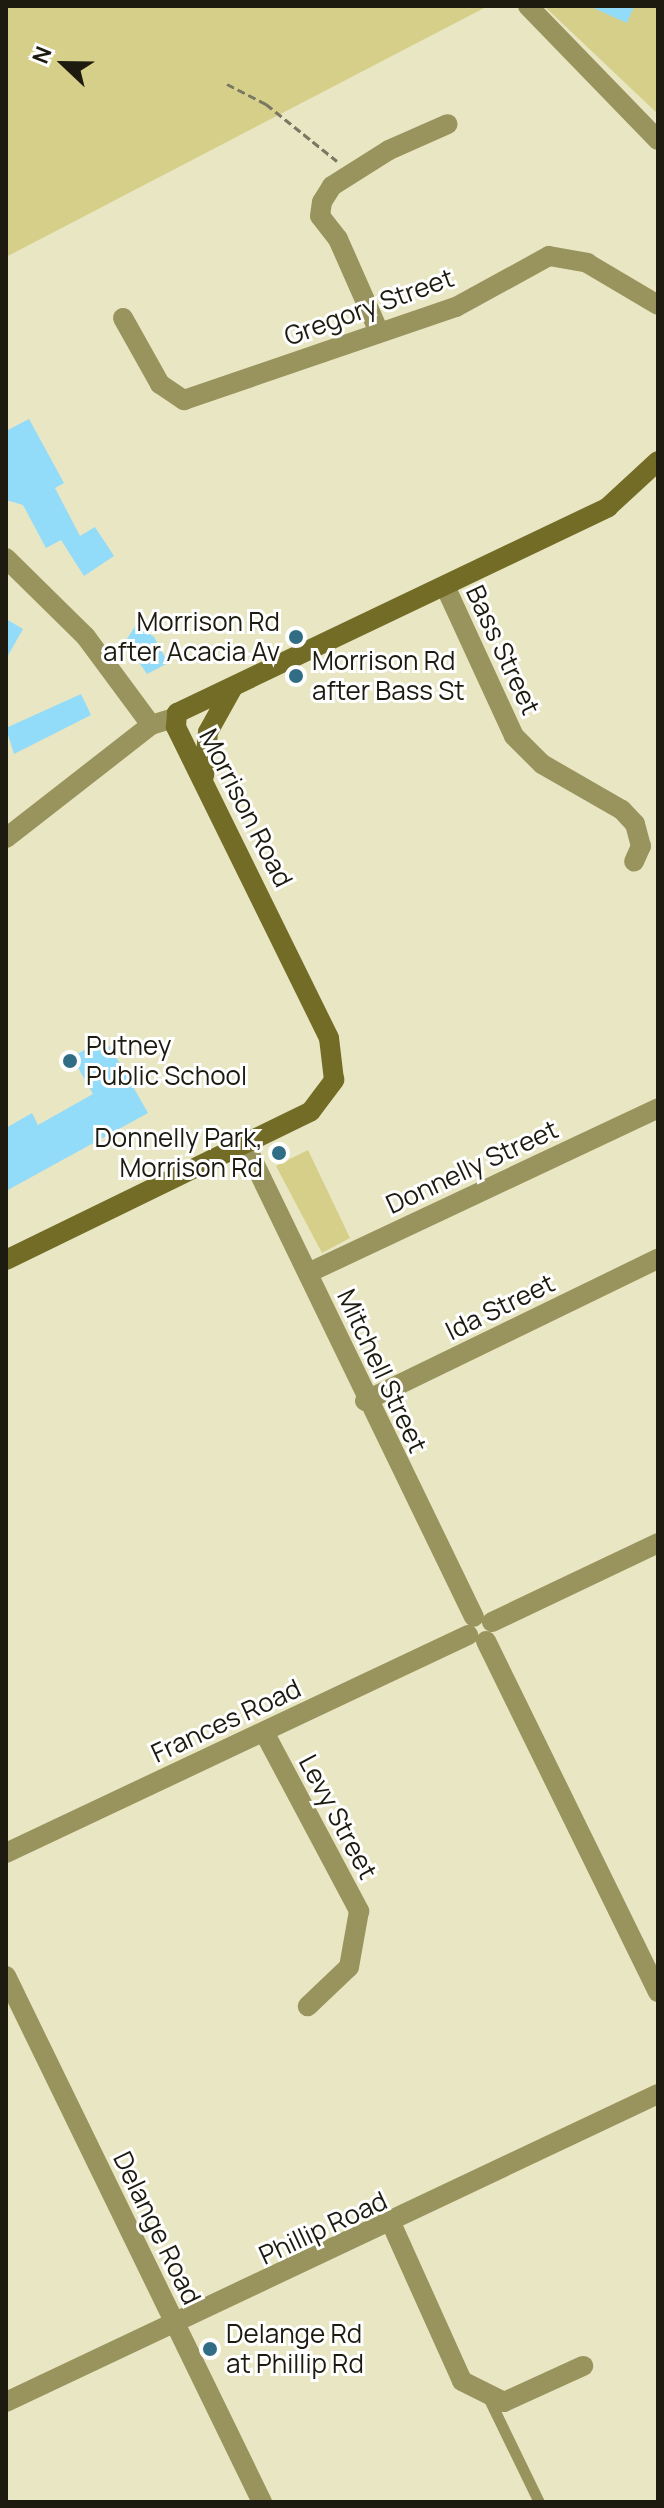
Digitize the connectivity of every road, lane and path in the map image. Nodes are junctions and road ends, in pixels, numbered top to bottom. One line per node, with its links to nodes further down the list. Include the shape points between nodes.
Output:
1 (528, 6): 4 (street)
2 (227, 84): 5 (path, via 266,104)
3 (448, 124): 5 (street)
4 (658, 140)
5 (353, 173): 8 (street, via 332,186 320,216 338,239)
6 (658, 305): 8 (street, Gregory Street, via 587,263 549,256 456,307)
7 (123, 318): 8 (street, Gregory Street, via 160,384 184,400)
8 (379, 332)
9 (658, 461): 11 (street, Morrison Road, via 608,507)
10 (6, 558): 14 (street, via 86,637)
11 (445, 586): 12 (street, Morrison Road); 17 (street, Bass Street, via 514,736 542,764 622,810 635,824 641,846)
12 (236, 684): 13 (street, Morrison Road); 15 (street, via 208,732)
13 (174, 718): 14 (street); 15 (street, Morrison Road)
14 (151, 725): 16 (street)
15 (204, 776): 19 (street, Morrison Road, via 334,1052 334,1080 318,1103)
16 (6, 838)
17 (634, 862)
18 (658, 1108): 22 (street, Donnelly Street)
19 (246, 1146): 21 (street, Morrison Road); 22 (street, Mitchell Street)
20 (658, 1259): 23 (street, Ida Street)
21 (6, 1260)
22 (308, 1273): 23 (street, Mitchell Street)
23 (365, 1401): 25 (street, Mitchell Street)
24 (658, 1543): 25 (street, Frances Road)
25 (480, 1629): 26 (street, Frances Road); 29 (street, Mitchell Street)
26 (264, 1732): 27 (street, Frances Road); 30 (street, Levy Street, via 359,1911 349,1967)
27 (6, 1853)
28 (6, 1976): 33 (street, Delange Road)
29 (658, 1992)
30 (308, 2006)
31 (658, 2094): 32 (street, Phillip Road)
32 (392, 2225): 33 (street, Phillip Road); 35 (street, via 462,2381)
33 (174, 2324): 36 (street, Phillip Road); 37 (street, Delange Road)
34 (583, 2366): 35 (street, via 504,2402)
35 (486, 2393): 38 (lane)
36 (6, 2402)
37 (262, 2502)
38 (539, 2502)

